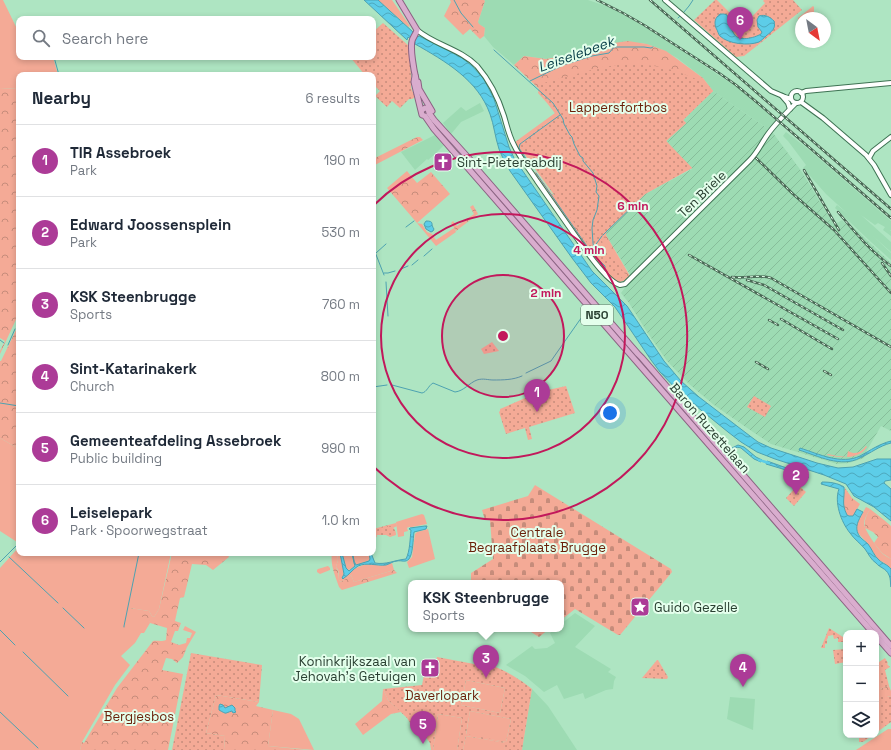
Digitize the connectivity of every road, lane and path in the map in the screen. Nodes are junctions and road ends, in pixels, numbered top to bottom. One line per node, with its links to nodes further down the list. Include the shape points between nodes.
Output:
1 (399, 0): 3 (main road)
2 (665, 0): 6 (street, via 771,91)
3 (415, 35): 4 (main road, Baron Ruzettelaan / N50, via 411,42); 9 (street, Ten Briele, via 430,38 467,58 486,76 496,93 511,140 521,158 591,258 614,283 620,285 625,284 750,160)
4 (415, 76): 10 (main road, Baron Ruzettelaan / N50); 11 (main road, Baron Ruzettelaan / N50, via 419,89)
5 (891, 83): 7 (street, via 809,91)
6 (782, 96): 8 (street); 9 (street)
7 (802, 97): 8 (street); 8 (street, via 795,92); 14 (street, via 810,108)
8 (793, 100): 9 (street, Ten Briele)
9 (790, 109)
10 (425, 112): 11 (main road, Baron Ruzettelaan / N50); 17 (main road, Baron Ruzettelaan / N50, via 434,129)
11 (439, 125): 17 (main road, Baron Ruzettelaan / N50, via 465,158 638,354)
12 (891, 137): 13 (street)
13 (873, 151): 14 (street); 15 (street)
14 (864, 154): 15 (street)
15 (869, 158): 16 (street)
16 (891, 195)
17 (648, 370): 18 (main road, Baron Ruzettelaan / N50, via 714,443); 18 (main road, Baron Ruzettelaan / N50, via 650,377)
18 (827, 578): 19 (main road, Baron Ruzettelaan / N50); 19 (main road, Baron Ruzettelaan / N50, via 839,594)
19 (848, 599): 20 (main road, Baron Ruzettelaan / N50); 22 (main road, Baron Ruzettelaan / N50)
20 (871, 630)
21 (879, 639): 23 (main road)
22 (891, 646)
23 (891, 653)

